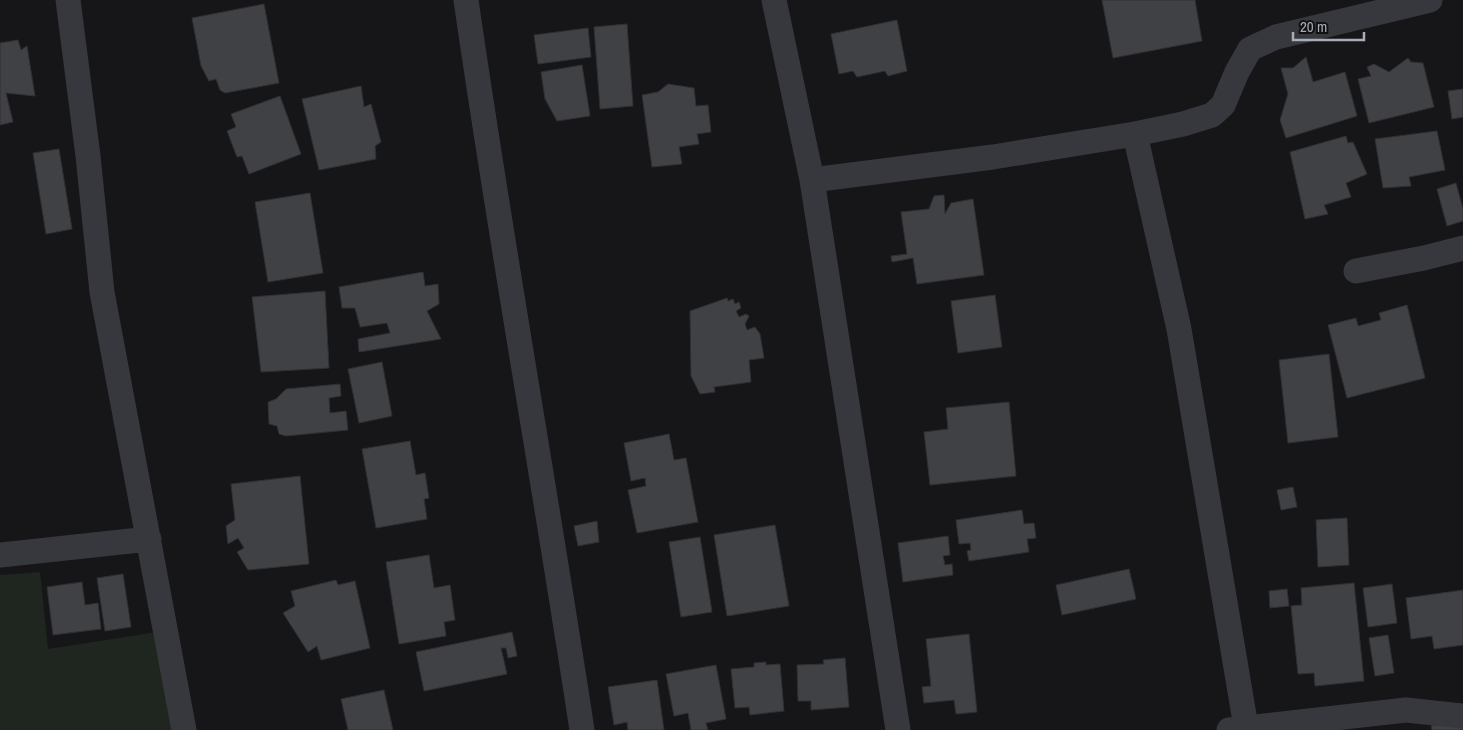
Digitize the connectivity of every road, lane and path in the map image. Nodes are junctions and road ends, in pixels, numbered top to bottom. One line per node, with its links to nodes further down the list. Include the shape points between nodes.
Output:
1 (68, 0): 9 (street, via 102,292)
2 (466, 0): 14 (street, via 494,197)
3 (774, 0): 6 (street)
4 (1430, 0): 5 (street, via 1276,37 1250,50 1223,104 1212,114)
5 (1135, 134): 6 (street, via 993,157); 12 (street, via 1178,329)
6 (812, 180): 15 (street)
7 (1463, 248): 8 (street)
8 (1356, 271)
9 (149, 539): 10 (street); 13 (street)
10 (0, 554)
11 (1463, 716): 12 (street, via 1406,710)
12 (1238, 728)
13 (184, 730)
14 (582, 730)
15 (898, 730)

